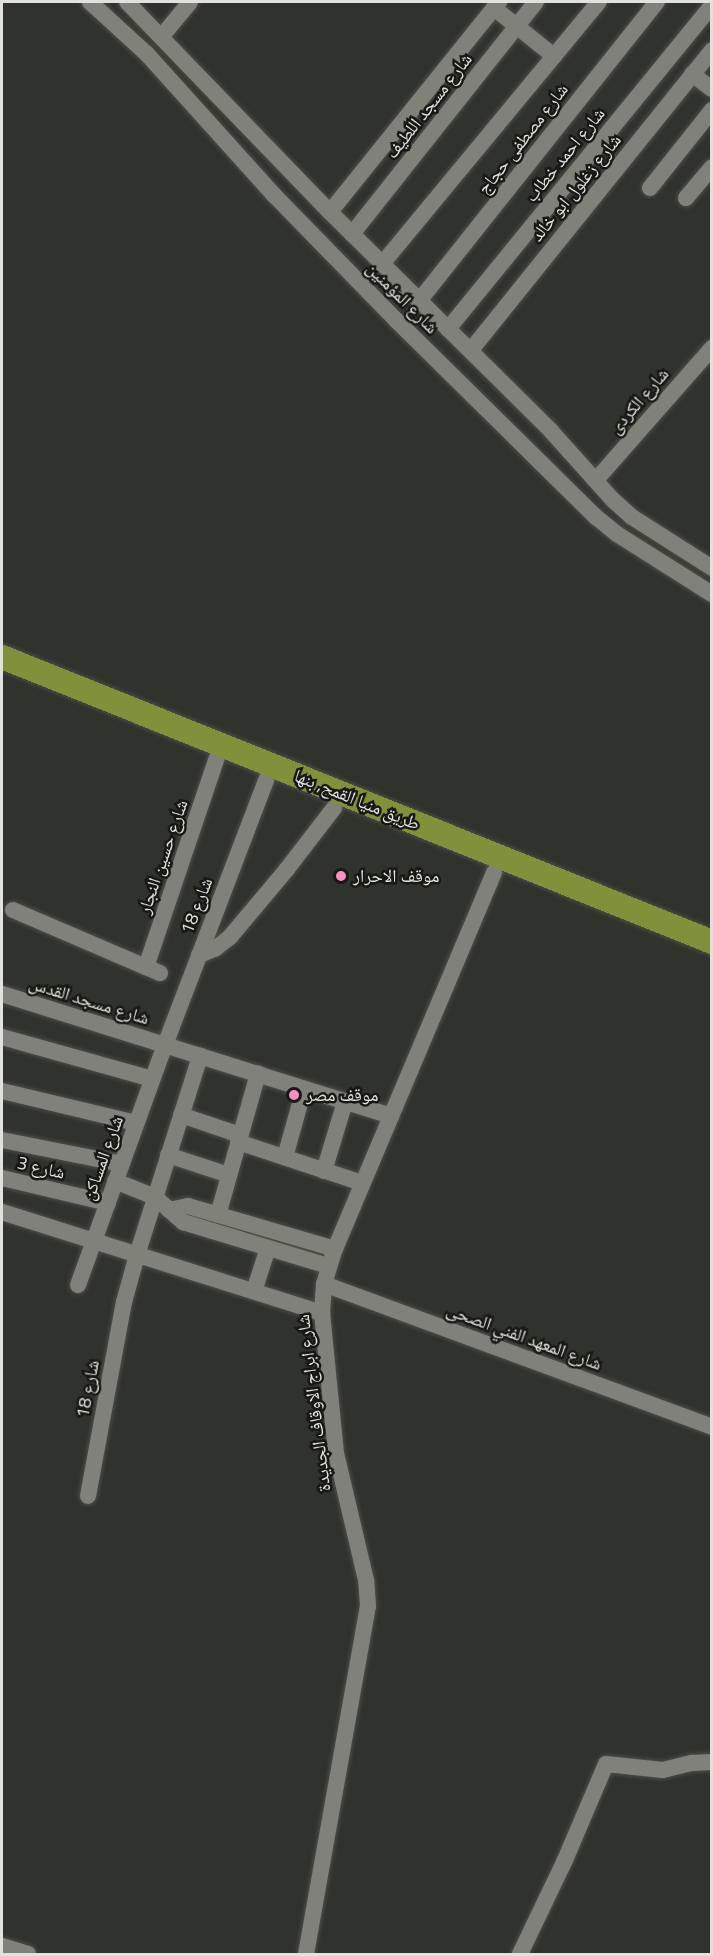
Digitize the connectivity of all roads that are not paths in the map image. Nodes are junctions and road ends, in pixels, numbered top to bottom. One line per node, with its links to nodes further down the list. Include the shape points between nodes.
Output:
1 (90, 2): 28 (street, شارع المؤمنين, via 147,54 274,195 387,312 596,517)
2 (127, 2): 10 (street, شارع المؤمنين)
3 (190, 2): 10 (street)
4 (536, 2): 9 (street, شارع مسجد اللطيف)
5 (599, 2): 12 (street)
6 (657, 2): 22 (street, شارع مصطفى حجاج)
7 (496, 5): 9 (street); 19 (street)
8 (711, 5): 23 (street, شارع احمد خطاب)
9 (516, 26): 12 (street); 20 (street, شارع مسجد اللطيف)
10 (162, 36): 19 (street, شارع المؤمنين)
11 (711, 50): 13 (street, شارع زغلول ابو خالد)
12 (554, 56): 21 (street)
13 (692, 74): 14 (street); 25 (street, شارع زغلول ابو خالد)
14 (711, 89)
15 (711, 110): 17 (street)
16 (711, 167): 18 (street)
17 (650, 188)
18 (686, 198)
19 (330, 212): 20 (street, شارع المؤمنين)
20 (352, 234): 21 (street, شارع المؤمنين)
21 (382, 264): 22 (street, شارع المؤمنين)
22 (419, 302): 23 (street, شارع المؤمنين)
23 (448, 329): 25 (street, شارع المؤمنين)
24 (711, 348): 26 (street, شارع الكردى)
25 (471, 350): 26 (street, شارع المؤمنين)
26 (596, 480): 27 (street, شارع المؤمنين, via 632,517)
27 (711, 568)
28 (711, 594)
29 (2, 657): 36 (highway, طريق منيا القمح, بنها)
30 (2, 674): 31 (highway, طريق منيا القمح, بنها)
31 (216, 760): 32 (highway, طريق منيا القمح, بنها); 35 (street, شارع حسين النجار, via 153,970)
32 (266, 780): 33 (highway, طريق منيا القمح, بنها); 37 (street, شارع 18)
33 (334, 808): 34 (highway, طريق منيا القمح, بنها); 37 (street, via 230,937)
34 (494, 872): 38 (highway, طريق منيا القمح, بنها); 49 (street, شارع ابراج الاوقاف الجديدة)
35 (13, 910)
36 (711, 942)
37 (199, 955): 41 (street, شارع 18)
38 (711, 959)
39 (2, 994): 41 (street, شارع مسجد القدس)
40 (2, 1037): 44 (street)
41 (165, 1045): 42 (street, شارع مسجد القدس); 44 (street, شارع المساكن)
42 (200, 1056): 43 (street, شارع مسجد القدس); 48 (street, شارع 18)
43 (258, 1074): 45 (street, شارع مسجد القدس); 51 (street)
44 (153, 1078): 50 (street, شارع المساكن)
45 (304, 1089): 47 (street, شارع مسجد القدس); 54 (street)
46 (2, 1091): 50 (street)
47 (345, 1102): 49 (street, شارع مسجد القدس); 56 (street)
48 (181, 1115): 51 (street); 53 (street, شارع 18)
49 (391, 1116): 60 (street, شارع ابراج الاوقاف الجديدة)
50 (136, 1123): 55 (street, شارع المساكن)
51 (239, 1138): 54 (street); 57 (street)
52 (2, 1140): 55 (street)
53 (168, 1155): 57 (street); 61 (street, شارع 18)
54 (285, 1157): 56 (street)
55 (122, 1164): 59 (street, شارع المساكن)
56 (324, 1171): 60 (street)
57 (229, 1175): 65 (street)
58 (2, 1178): 62 (street, شارع 3)
59 (116, 1181): 61 (street); 62 (street, شارع المساكن)
60 (362, 1183): 68 (street, شارع ابراج الاوقاف الجديدة)
61 (154, 1197): 63 (street); 69 (street, شارع 18)
62 (108, 1203): 66 (street, شارع المساكن)
63 (169, 1210): 65 (street, via 188,1206); 67 (street, via 183,1222)
64 (2, 1212): 66 (street)
65 (218, 1215): 68 (street)
66 (94, 1241): 69 (street); 72 (street, شارع المساكن)
67 (268, 1248): 70 (street); 73 (street)
68 (334, 1249): 70 (street, شارع ابراج الاوقاف الجديدة)
69 (137, 1255): 73 (street); 76 (street, شارع 18, via 124,1302)
70 (328, 1266): 71 (street, شارع ابراج الاوقاف الجديدة)
71 (324, 1284): 74 (street, شارع ابراج الاوقاف الجديدة); 75 (street, شارع المعهد الفني الصحى)
72 (78, 1285)
73 (254, 1292): 74 (street)
74 (322, 1313): 80 (street, شارع ابراج الاوقاف الجديدة, via 338,1468 366,1580 368,1606)
75 (711, 1427)
76 (88, 1496)
77 (711, 1762): 81 (street, via 663,1770 606,1764)
78 (2, 1946): 79 (street)
79 (28, 1954)
80 (306, 1954)
81 (520, 1954)

